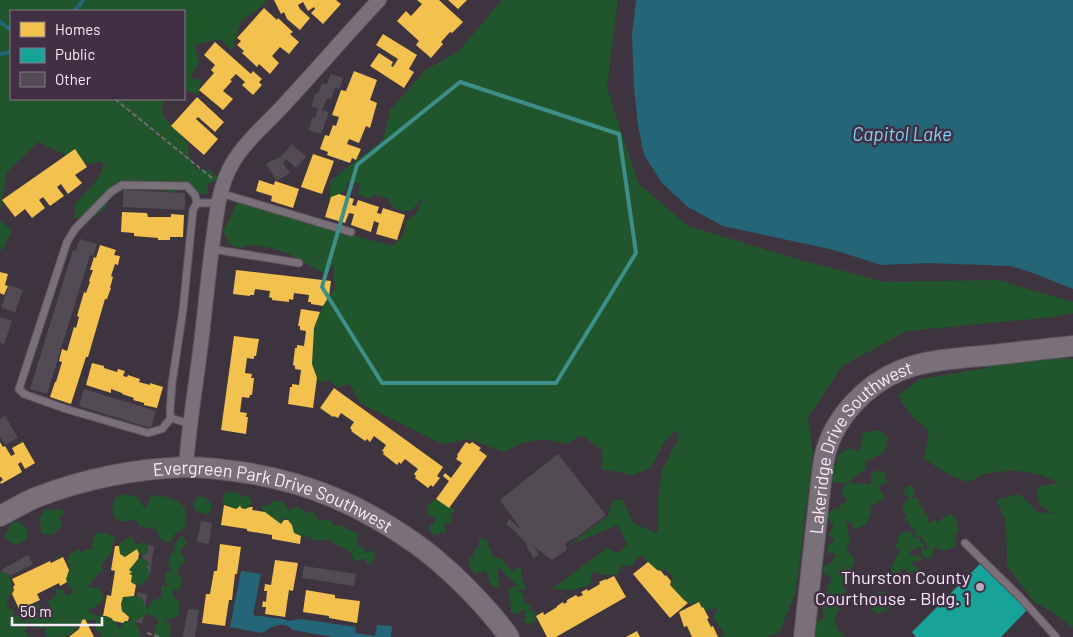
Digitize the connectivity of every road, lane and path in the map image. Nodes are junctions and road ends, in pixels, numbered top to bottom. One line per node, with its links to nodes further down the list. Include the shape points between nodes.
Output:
1 (379, 0): 3 (street, via 259,129 232,165)
2 (117, 100): 3 (path, via 210,177)
3 (220, 194): 4 (lane); 5 (lane); 6 (street)
4 (197, 203): 9 (lane, via 193,210 172,383); 9 (lane, via 187,186 122,185 75,229 19,389 24,394 66,409 148,433 162,429)
5 (351, 232)
6 (212, 249): 7 (lane); 10 (street)
7 (299, 263)
8 (1073, 346): 17 (street, Lakeridge Drive Southwest, via 925,363 899,370 863,394 849,409 826,450)
9 (171, 418): 10 (lane)
10 (190, 424): 11 (street)
11 (186, 467): 12 (street, Evergreen Park Drive Southwest, via 98,478 36,498); 16 (street, Evergreen Park Drive Southwest, via 214,468 289,482 364,511 432,555 463,582)
12 (0, 516)
13 (965, 543): 18 (lane)
14 (147, 633): 15 (path)
15 (160, 637)
16 (509, 637)
17 (804, 637)
18 (1056, 637)

